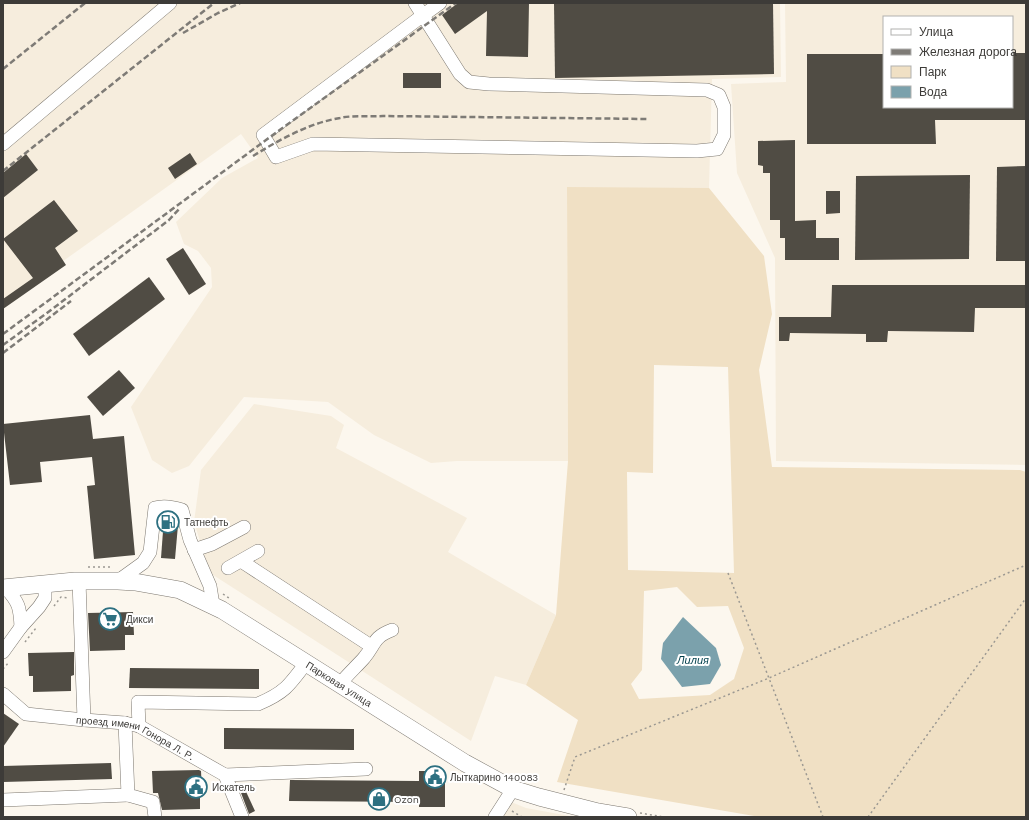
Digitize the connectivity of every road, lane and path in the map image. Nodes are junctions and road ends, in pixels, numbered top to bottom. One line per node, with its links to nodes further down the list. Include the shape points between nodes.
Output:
1 (170, 3): 5 (street)
2 (415, 3): 4 (street)
3 (440, 3): 4 (street)
4 (422, 16): 4 (street, via 460,74 469,82 707,90 719,95 724,107 724,135 717,149 697,151 313,144 276,157 263,135)
5 (3, 144)
6 (244, 526): 7 (street, via 212,544)
7 (194, 550): 14 (street, via 182,510 160,506 155,508 150,552 143,563); 19 (street, via 210,586)
8 (258, 551): 9 (street)
9 (241, 561): 11 (street); 25 (street)
10 (1026, 565): 29 (path)
11 (228, 568)
12 (728, 573): 29 (path)
13 (79, 581): 14 (main road, Парковая улица); 15 (main road, Парковая улица); 32 (street)
14 (118, 581): 19 (main road, Парковая улица, via 180,590)
15 (45, 584): 16 (main road, Парковая улица); 21 (street, via 45,598)
16 (5, 588): 21 (street, via 17,602 21,612)
17 (75, 598): 20 (path, via 61,597)
18 (1026, 598): 46 (path)
19 (213, 605): 27 (main road, Парковая улица)
20 (52, 609)
21 (21, 627): 26 (street)
22 (37, 627): 24 (path)
23 (392, 630): 25 (street, via 383,633)
24 (22, 645)
25 (371, 646): 30 (street)
26 (8, 654): 28 (path)
27 (306, 663): 30 (main road, Парковая улица); 34 (street, via 289,686 258,704 138,702)
28 (3, 669)
29 (769, 678): 39 (path, via 575,758); 45 (path)
30 (340, 684): 37 (main road, Парковая улица, via 466,763)
31 (3, 694): 32 (street, проезд имени Гонора Л. Р., via 26,714)
32 (84, 720): 33 (street, проезд имени Гонора Л. Р.)
33 (125, 723): 34 (street, проезд имени Гонора Л. Р.); 38 (street)
34 (139, 726): 36 (street, проезд имени Гонора Л. Р.)
35 (366, 769): 36 (street)
36 (225, 776): 42 (street)
37 (513, 789): 43 (street); 44 (main road, Парковая улица, via 598,812)
38 (128, 795): 40 (street); 41 (street, via 153,802)
39 (562, 795)
40 (3, 800)
41 (155, 817)
42 (242, 817)
43 (495, 817)
44 (628, 817)
45 (823, 817)
46 (868, 817)

